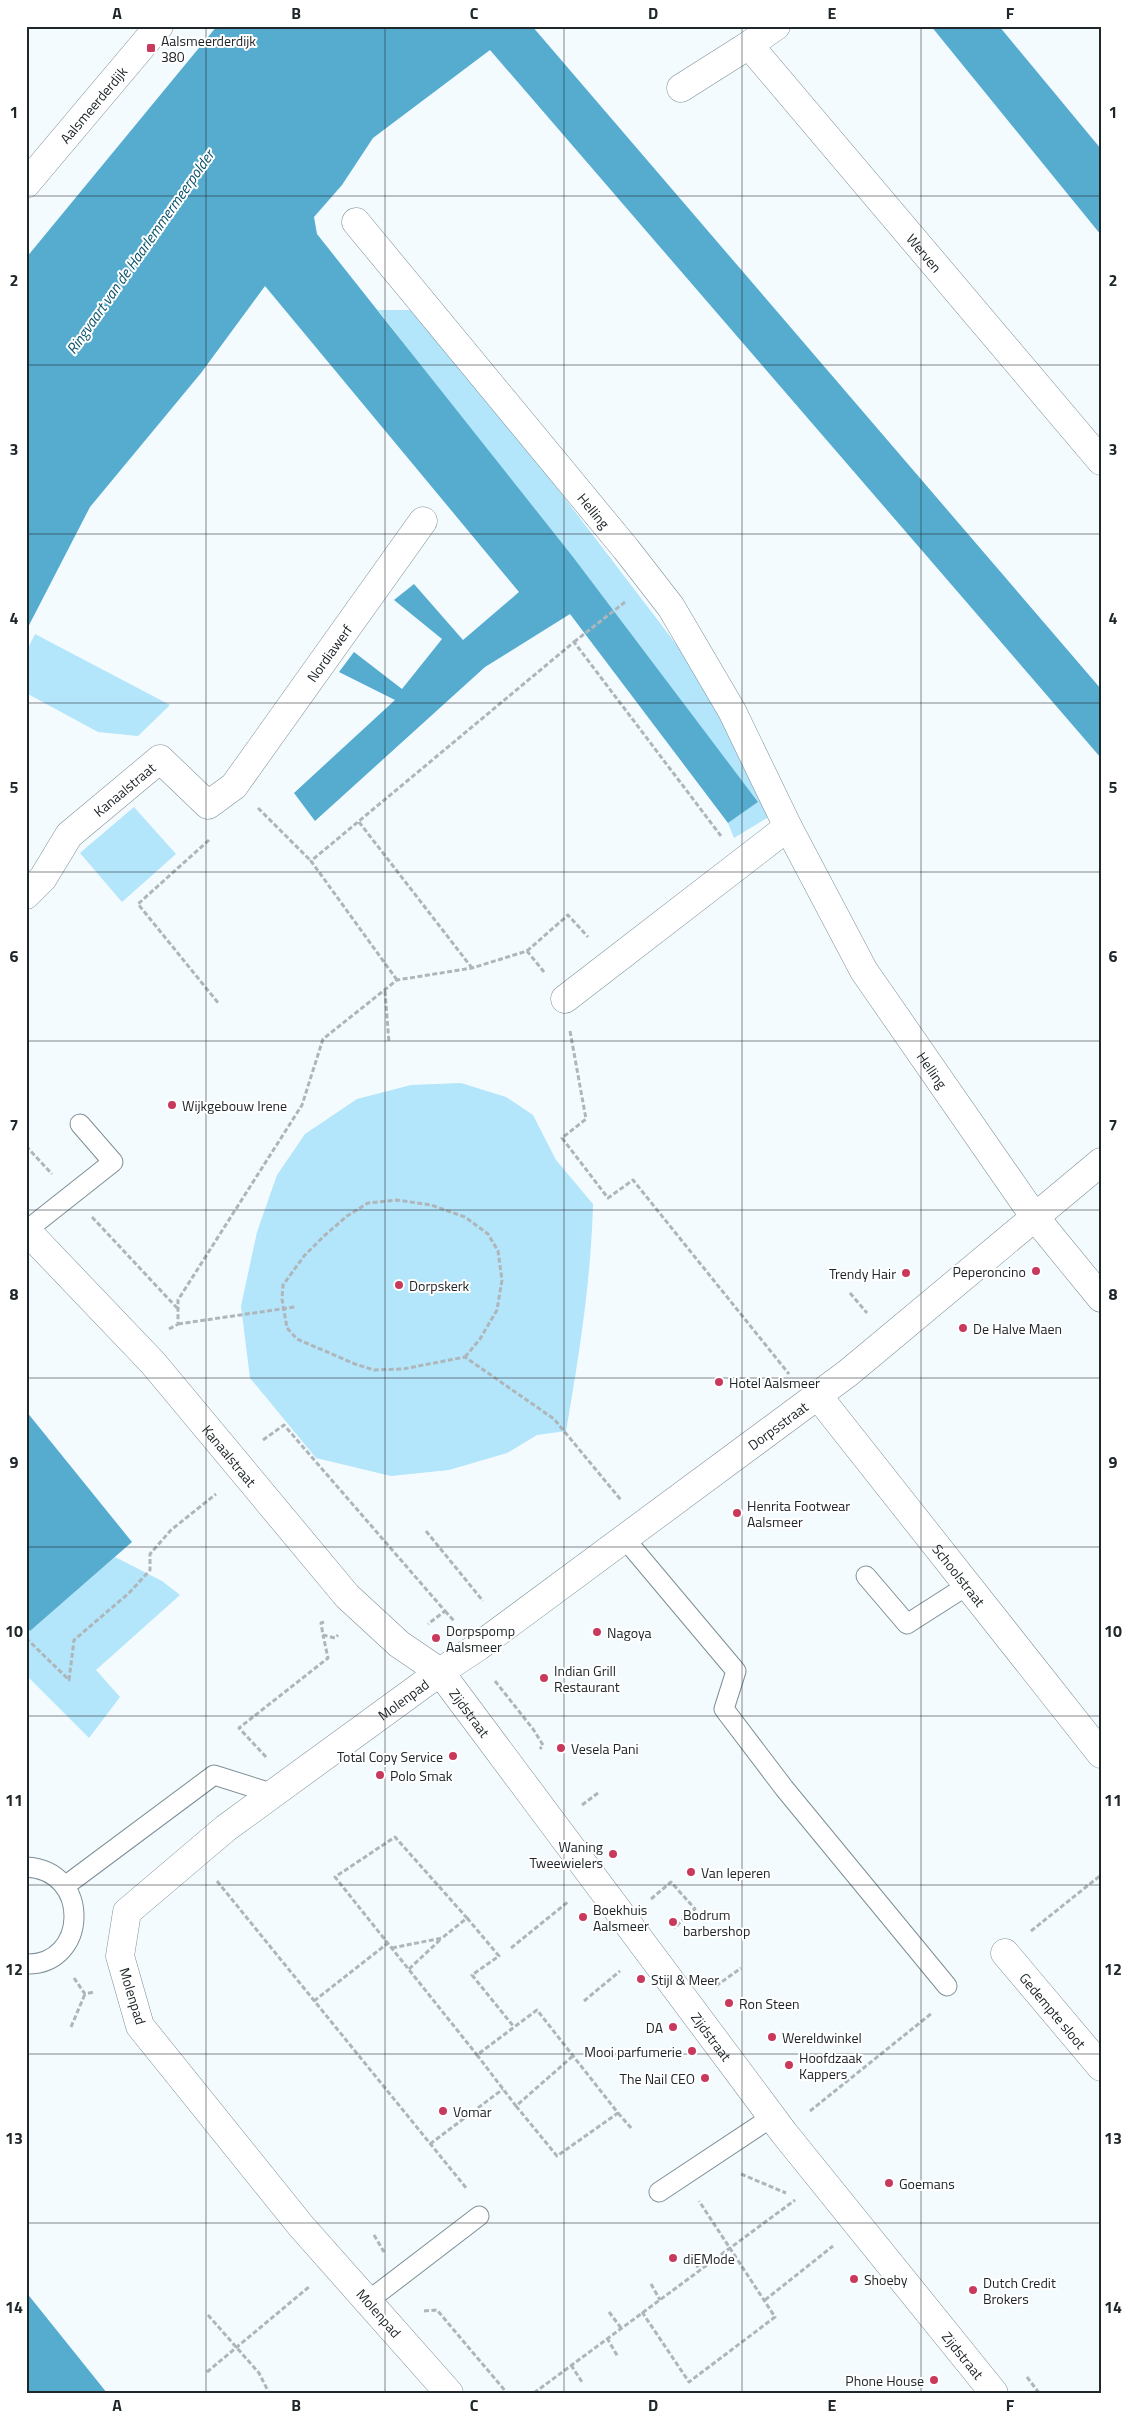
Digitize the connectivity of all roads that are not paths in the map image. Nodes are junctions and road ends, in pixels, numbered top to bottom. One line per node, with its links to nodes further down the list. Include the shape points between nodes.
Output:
1 (159, 26): 5 (street, Aalsmeerderdijk)
2 (776, 26): 3 (street)
3 (749, 46): 4 (street); 7 (street, Werven)
4 (681, 88)
5 (26, 184)
6 (356, 222): 10 (street, Helling, via 671,607 732,711)
7 (1101, 461)
8 (423, 521): 9 (street, Nordiawerf)
9 (244, 795): 11 (street, Kanaalstraat, via 208,806 160,760 69,835 44,878)
10 (788, 827): 12 (street); 15 (street, Helling, via 864,971)
11 (26, 895)
12 (565, 999)
13 (80, 1124): 16 (lane, via 113,1162)
14 (1101, 1162): 15 (street, Dorpsstraat)
15 (1034, 1216): 17 (street, Helling); 18 (street, Dorpsstraat)
16 (26, 1230): 22 (street, Kanaalstraat, via 135,1345 347,1596 399,1644)
17 (1101, 1298)
18 (810, 1402): 19 (street, Dorpsstraat); 21 (street, Schoolstraat)
19 (633, 1532): 22 (street, Dorpsstraat); 29 (lane, via 736,1671 724,1709 784,1788)
20 (866, 1576): 21 (lane, via 907,1624)
21 (968, 1585): 23 (street, Schoolstraat)
22 (440, 1672): 24 (street, Molenpad); 31 (street, Zijdstraat)
23 (1101, 1754)
24 (274, 1794): 26 (lane, via 214,1775); 34 (street, Molenpad, via 226,1828 127,1912 120,1956 140,2026 302,2226)
25 (26, 1867): 26 (lane, via 52,1874)
26 (65, 1886): 28 (lane, via 73,1901 75,1918 72,1934 62,1949 49,1959)
27 (1005, 1953): 30 (street, Gedempte sloot)
28 (26, 1964)
29 (947, 1986)
30 (1101, 2067)
31 (772, 2117): 32 (lane); 36 (street, Zijdstraat)
32 (659, 2192)
33 (479, 2216): 34 (lane)
34 (368, 2301): 35 (street, Molenpad)
35 (449, 2393)
36 (994, 2393)

